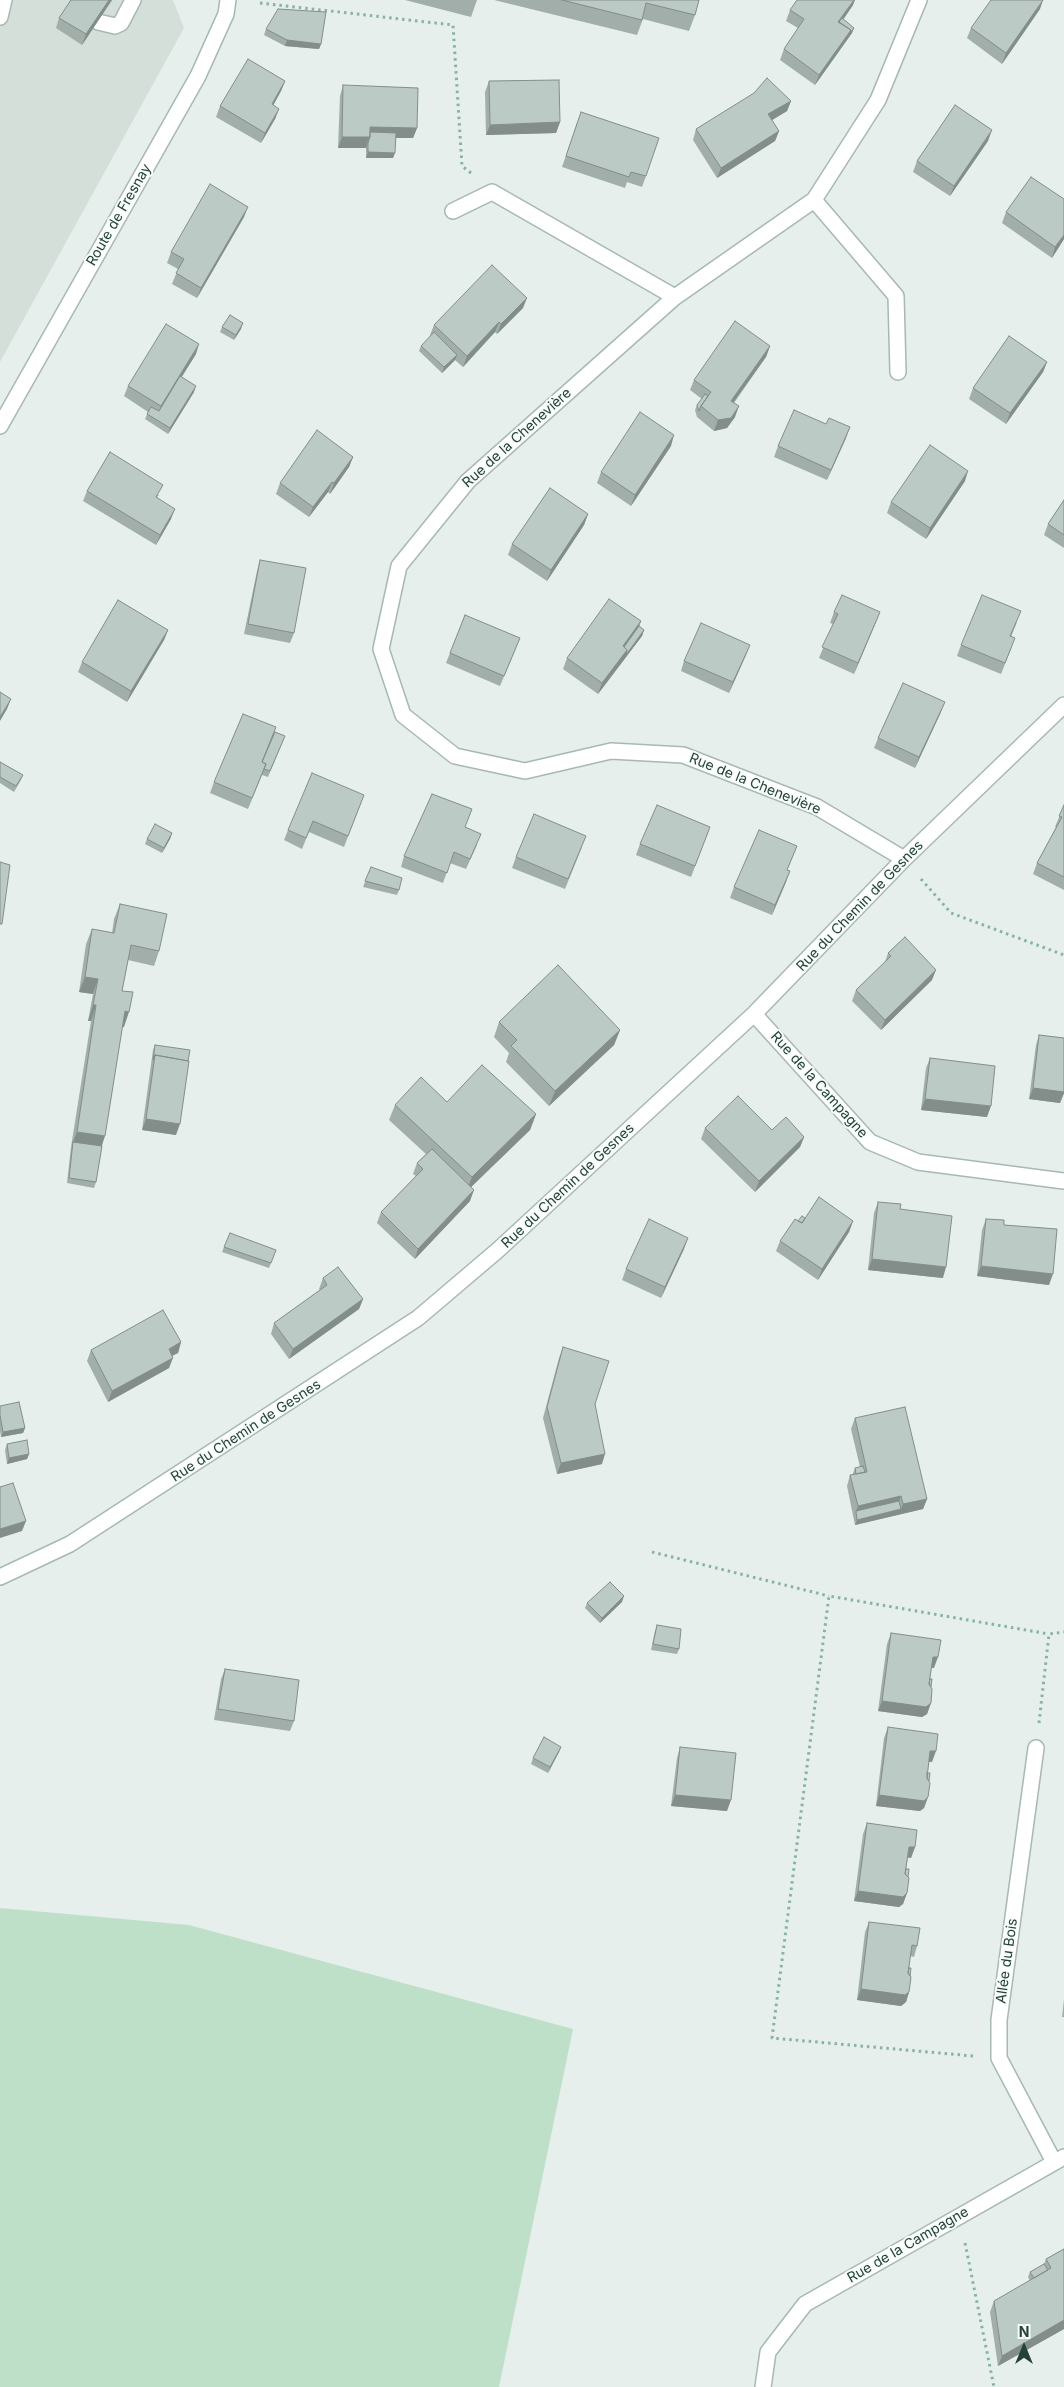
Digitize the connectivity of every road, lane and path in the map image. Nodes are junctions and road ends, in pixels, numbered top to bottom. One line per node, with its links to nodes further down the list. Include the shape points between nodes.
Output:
1 (4, 0): 6 (street)
2 (133, 0): 7 (street, via 120,23 114,26)
3 (228, 0): 13 (street, Route de Fresnay, via 226,14 198,76)
4 (919, 0): 9 (street, Rue de la Chenevière, via 878,100)
5 (260, 3): 8 (path, via 453,24 462,166)
6 (0, 17)
7 (98, 22)
8 (492, 192): 10 (street); 11 (street)
9 (814, 200): 11 (street, Rue de la Chenevière); 12 (street, via 896,296)
10 (454, 211)
11 (675, 297): 15 (street, Rue de la Chenevière, via 468,481 399,566 381,649 403,714 455,756 525,771 611,751 682,755 816,807)
12 (898, 372)
13 (0, 426)
14 (1064, 705): 15 (street, Rue du Chemin de Gesnes)
15 (904, 859): 16 (path, via 951,913); 17 (street, Rue du Chemin de Gesnes)
16 (1064, 955)
17 (754, 1014): 18 (street, Rue de la Campagne, via 870,1142 918,1162); 20 (street, Rue du Chemin de Gesnes, via 498,1250 418,1318 70,1544)
18 (1064, 1181)
19 (652, 1552): 21 (path)
20 (0, 1577)
21 (829, 1596): 23 (path); 25 (path, via 772,2038)
22 (1064, 1632): 23 (path)
23 (1049, 1634): 24 (path)
24 (1036, 1748): 25 (street, Allée du Bois, via 1000,2020)
25 (1000, 2058): 26 (street, Allée du Bois)
26 (1059, 2159): 27 (street, Rue de la Campagne)
27 (959, 2215): 28 (street, Rue de la Campagne, via 805,2304 768,2352); 29 (path)
28 (763, 2387)
29 (994, 2387)

